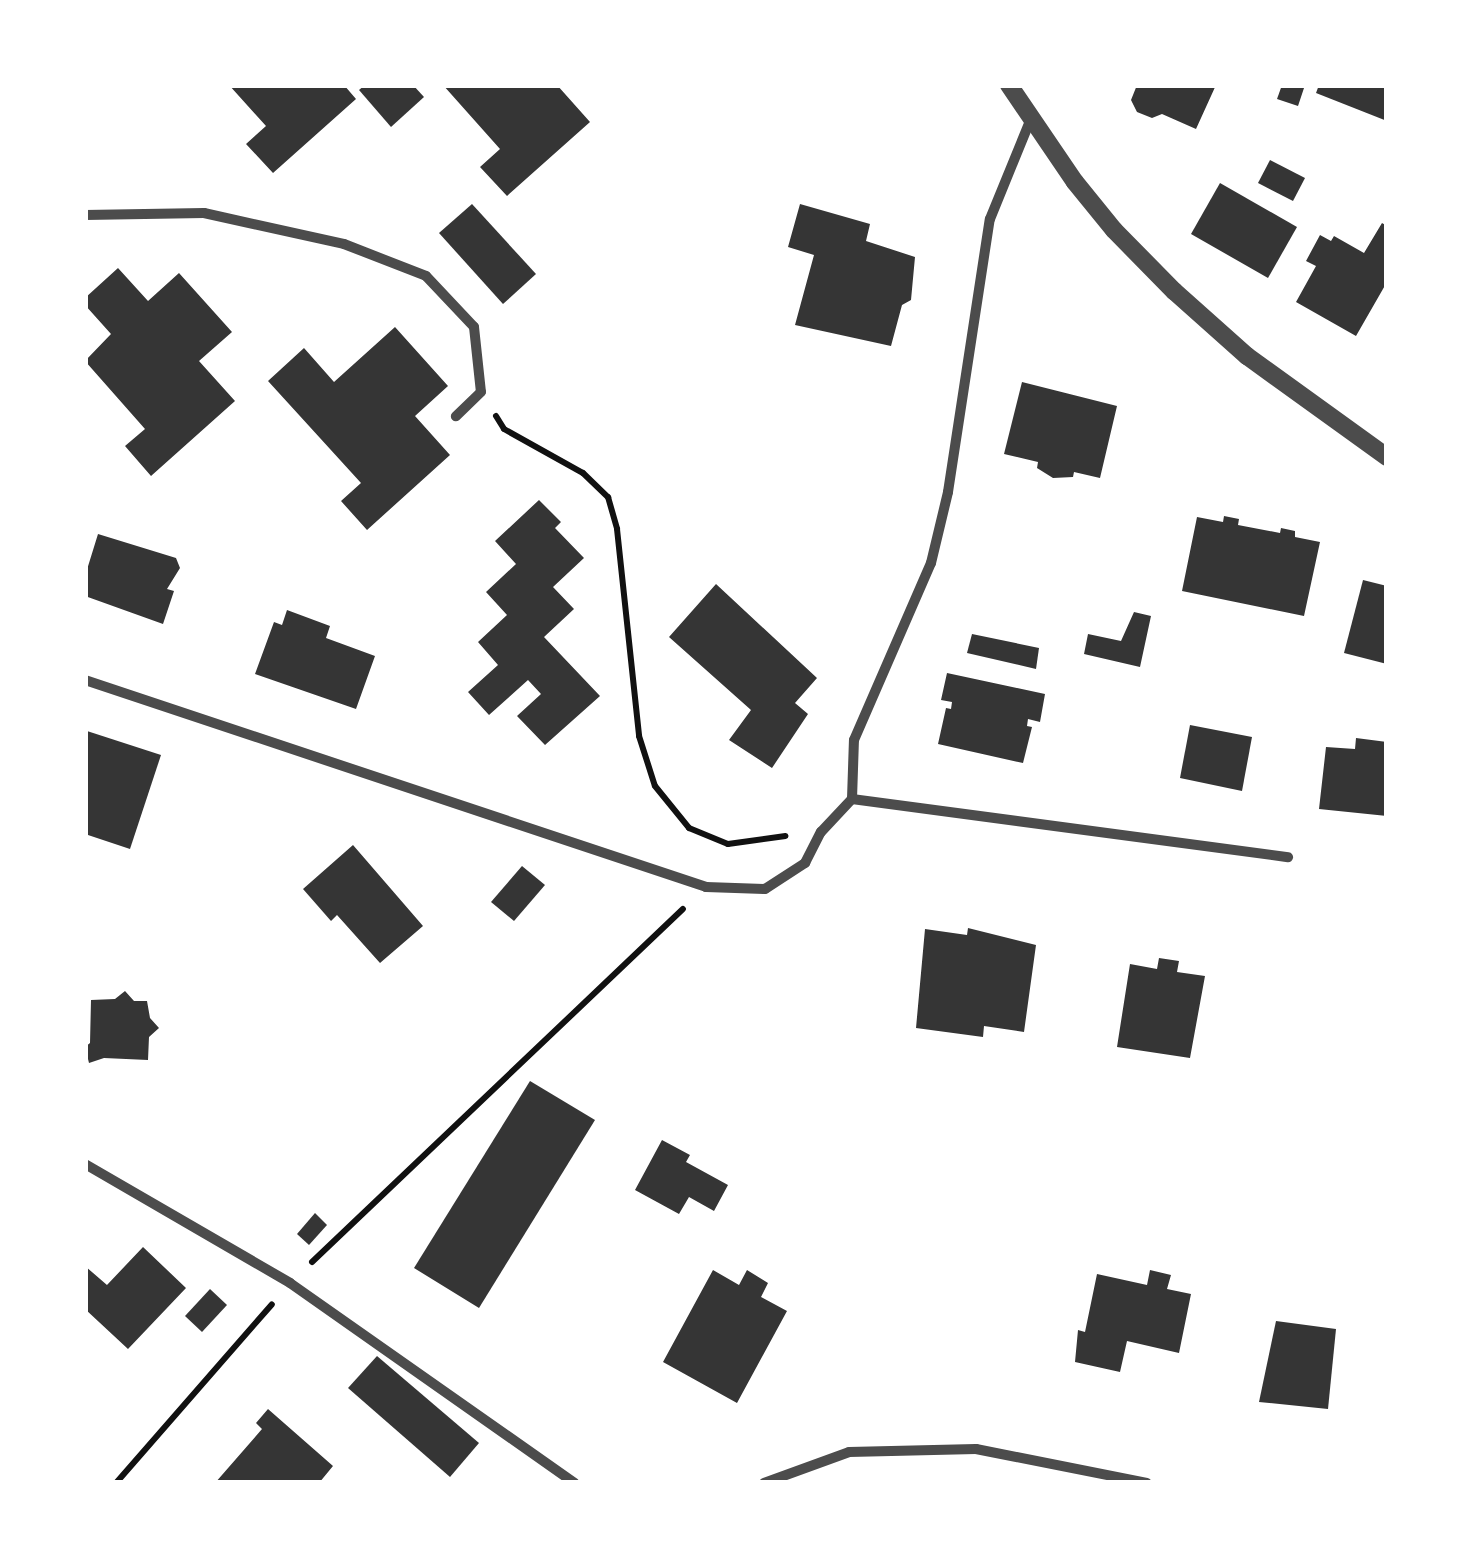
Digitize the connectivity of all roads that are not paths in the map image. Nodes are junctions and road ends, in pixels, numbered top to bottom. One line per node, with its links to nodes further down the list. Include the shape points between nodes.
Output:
1 (1009, 85): 2 (street)
2 (1030, 121): 5 (street, via 1114,230 1202,318); 7 (street, via 990,219 931,563 854,740)
3 (85, 215): 4 (street, via 204,213 344,244 426,276 474,327 481,392)
4 (456, 416)
5 (1387, 457)
6 (85, 680): 7 (street, via 706,887 765,889 804,863)
7 (852, 799): 8 (street)
8 (1288, 857)
9 (85, 1164): 10 (street, via 290,1283)
10 (575, 1483)
11 (764, 1483): 12 (street, via 849,1452 976,1449)
12 (1147, 1483)

